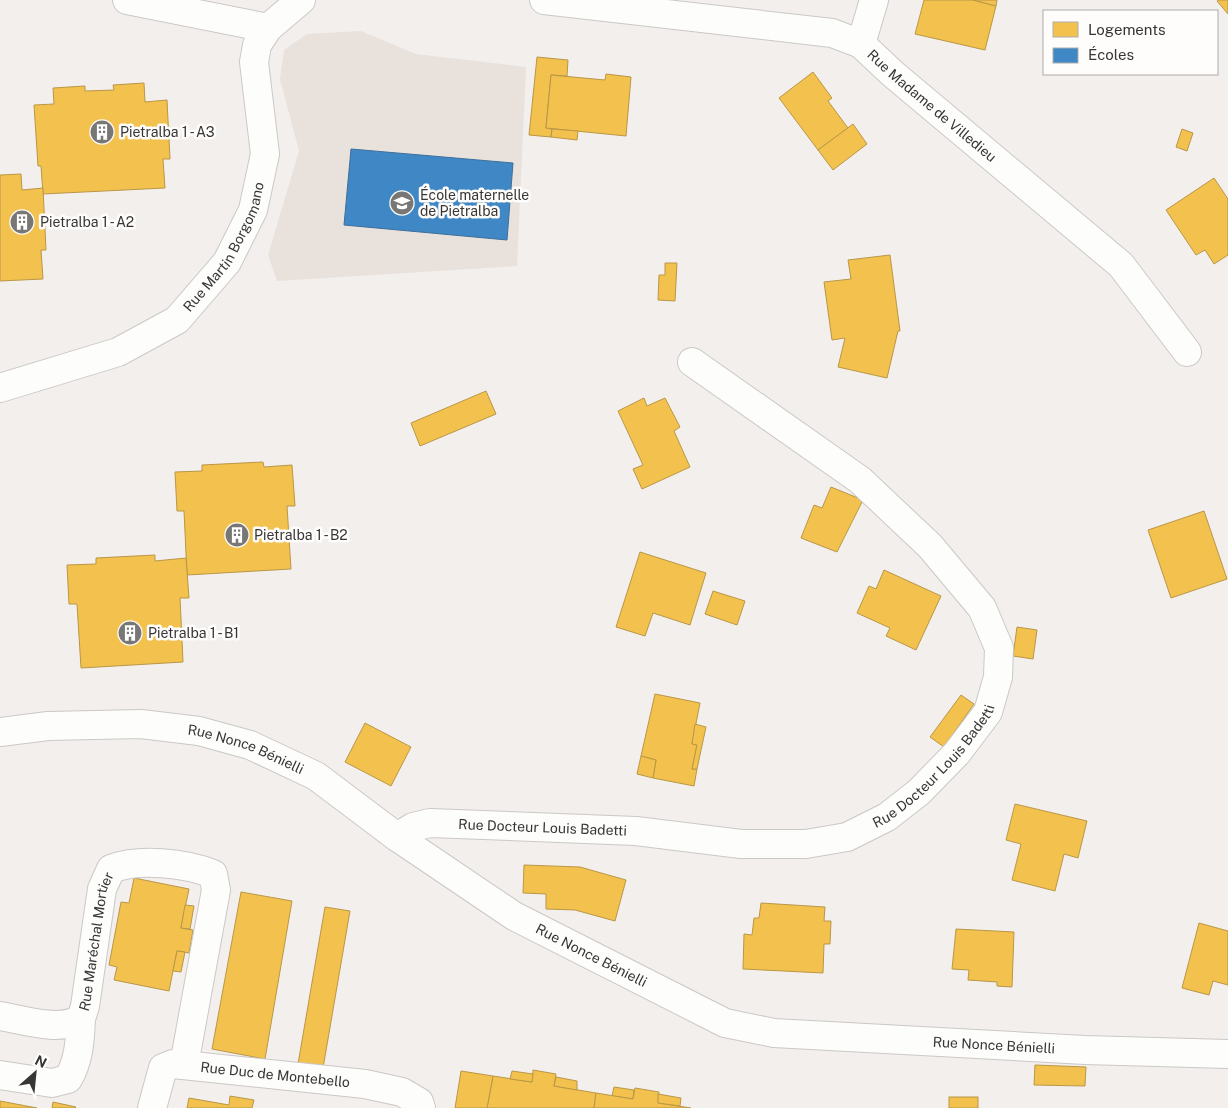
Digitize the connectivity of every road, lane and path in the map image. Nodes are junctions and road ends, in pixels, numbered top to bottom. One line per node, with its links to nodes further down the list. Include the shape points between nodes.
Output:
1 (128, 0): 5 (street)
2 (302, 0): 5 (street, Rue Martin Borgomano)
3 (544, 0): 6 (street, Rue Madame de Villedieu, via 832,33)
4 (874, 0): 6 (street)
5 (268, 28): 9 (street, Rue Martin Borgomano, via 257,44 254,62 265,154 253,210 226,262 177,320 118,352)
6 (861, 44): 7 (street, Rue Madame de Villedieu, via 1121,265)
7 (1187, 352)
8 (692, 362): 11 (street, Rue Docteur Louis Badetti, via 860,480 930,546 982,608 998,648 998,677 988,712 956,753 919,792 887,817 847,837 806,844 742,844 636,832 430,823 414,827)
9 (0, 388)
10 (0, 732): 11 (street, Rue Nonce Bénielli, via 48,726 141,724 198,730 250,745 316,776)
11 (397, 837): 14 (street, Rue Nonce Bénielli, via 514,916 725,1023 774,1033 1085,1050)
12 (0, 1016): 13 (street, Rue Maréchal Mortier, via 57,1024 72,1024)
13 (81, 1019): 15 (street, Rue Maréchal Mortier, via 102,889 111,869 128,862 194,867 213,874 216,890); 16 (street, via 79,1046 68,1079 52,1082)
14 (1228, 1054)
15 (184, 1065): 17 (street, Rue Duc de Montebello, via 173,1064 163,1068); 18 (street, Rue Duc de Montebello, via 365,1084 402,1092 419,1102)
16 (0, 1075)
17 (152, 1108)
18 (422, 1108)

